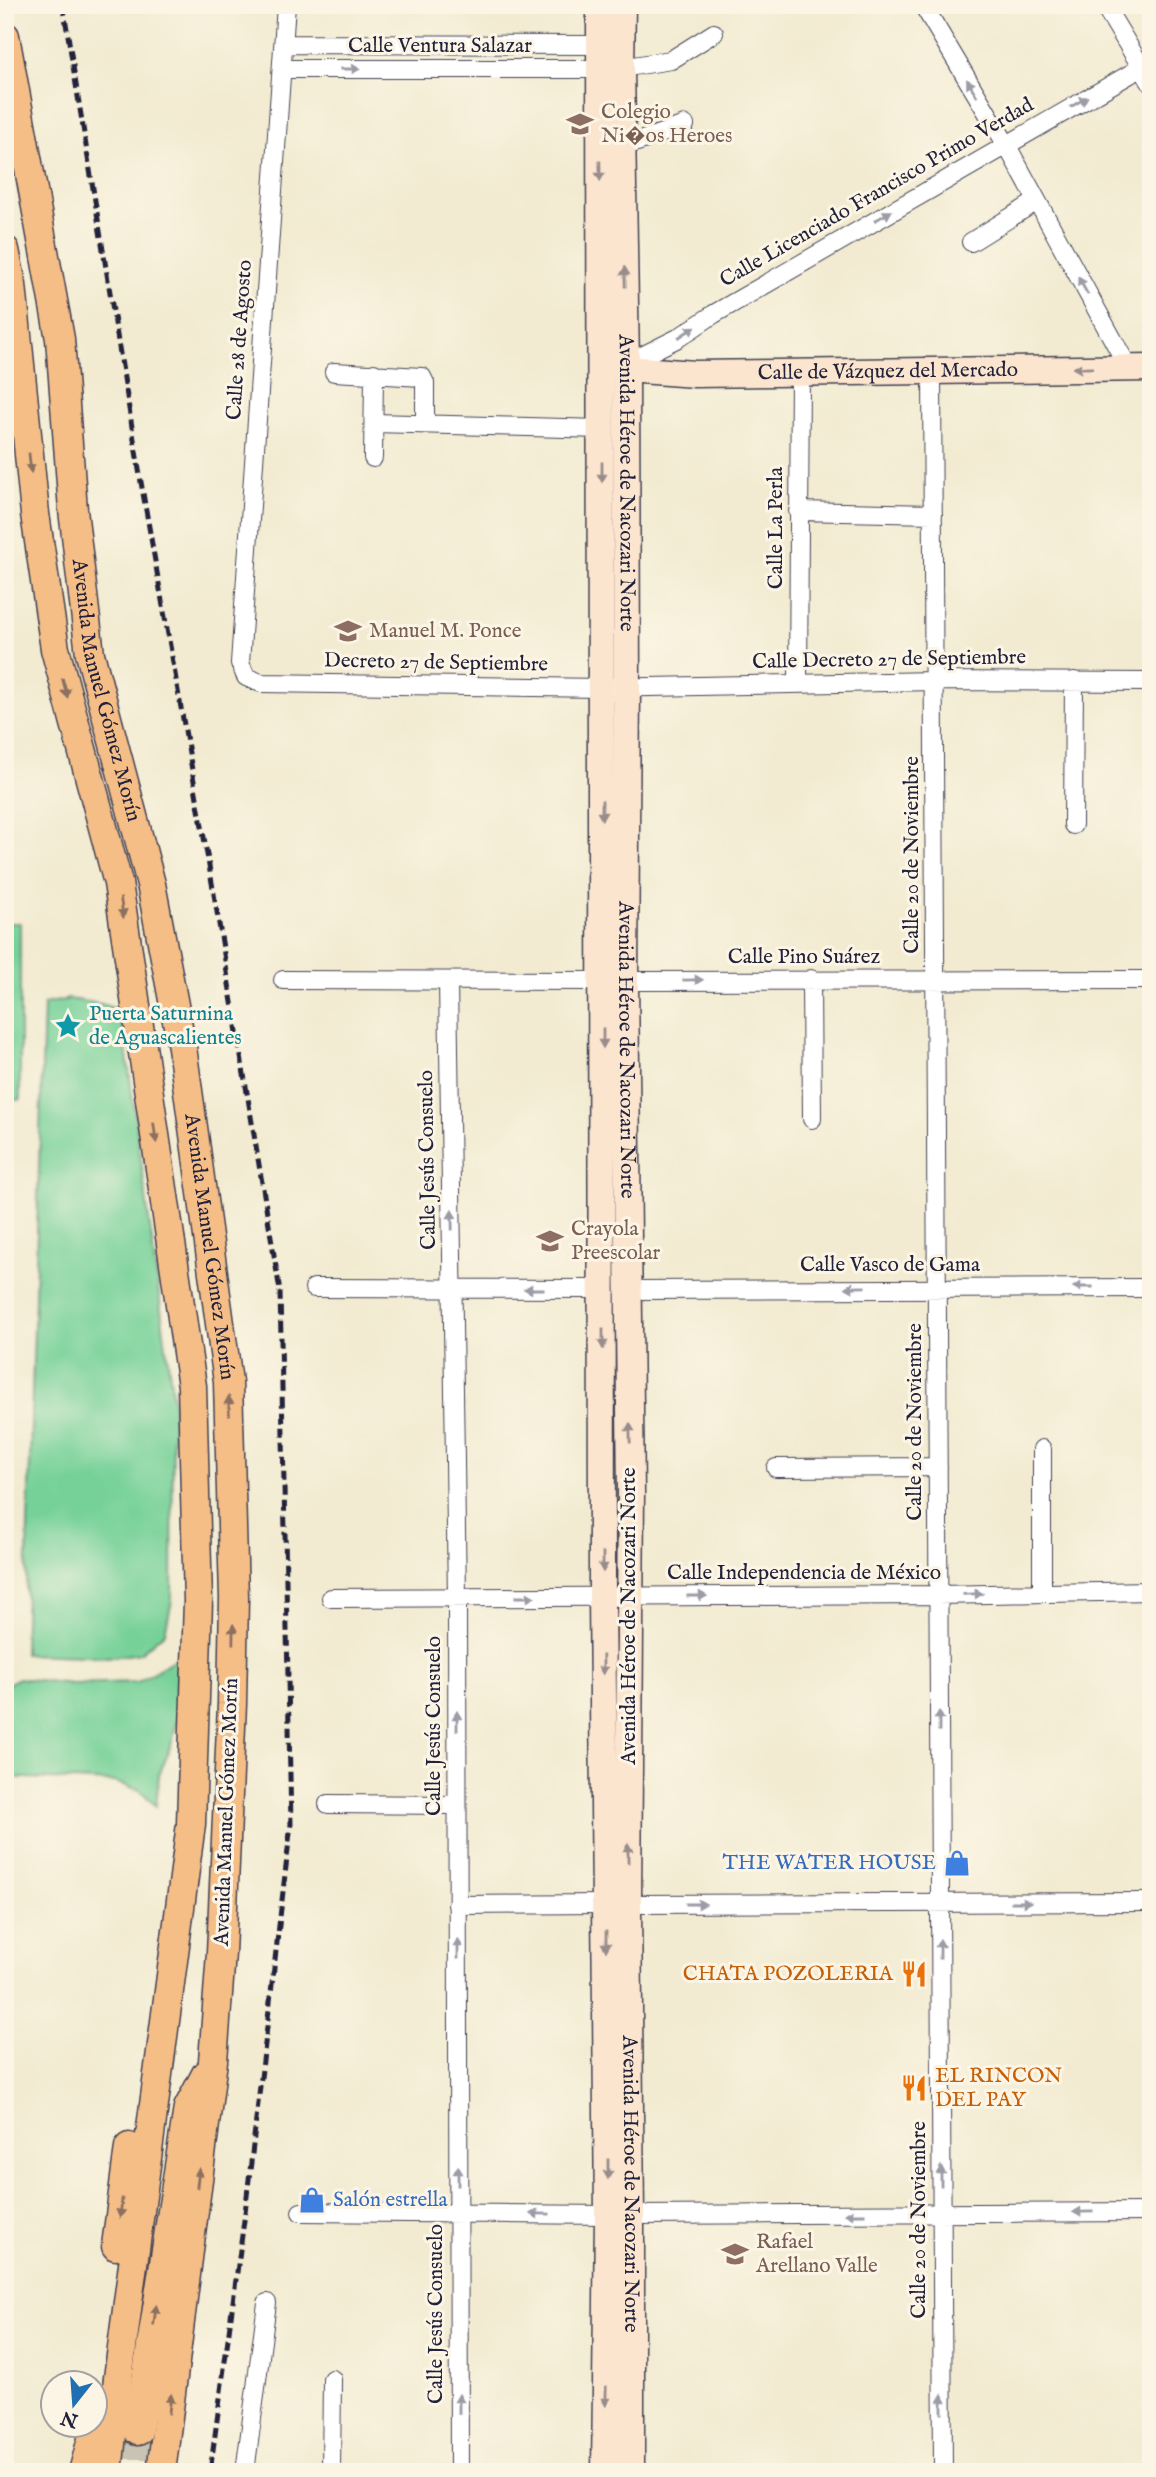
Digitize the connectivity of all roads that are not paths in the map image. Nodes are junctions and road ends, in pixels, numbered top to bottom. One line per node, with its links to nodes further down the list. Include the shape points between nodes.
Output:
1 (286, 5): 8 (street, Calle 28 de Agosto)
2 (600, 5): 9 (main road, Avenida Héroe de Nacozari Norte)
3 (622, 5): 9 (main road, Avenida Héroe de Nacozari Norte)
4 (923, 5): 14 (street, one-way to 4)
5 (1104, 5): 10 (street)
6 (714, 33): 9 (street, via 671,60)
7 (5, 36): 58 (main road, Avenida Manuel Gómez Morín, one-way to 7, via 228,1382 182,1047 151,884 90,654 72,510 60,339)
8 (284, 44): 9 (street, Calle Ventura Salazar); 11 (street, Calle 28 de Agosto)
9 (606, 61): 11 (street, Calle Ventura Salazar, one-way to 9); 15 (main road, Avenida Héroe de Nacozari Norte); 27 (main road, Avenida Héroe de Nacozari Norte, one-way to 27)
10 (1146, 64): 12 (street); 14 (street, Calle Licenciado Francisco Primo Verdad, one-way to 10)
11 (282, 69): 31 (street, Calle 28 de Agosto, via 240,663)
12 (1151, 83)
13 (685, 125): 15 (street)
14 (1006, 145): 16 (street); 19 (street, Calle Licenciado Francisco Primo Verdad, one-way to 14)
15 (624, 147): 19 (main road, Avenida Héroe de Nacozari Norte, one-way to 15)
16 (1037, 201): 17 (street); 20 (street, one-way to 16)
17 (971, 242)
18 (5, 250): 61 (main road, Avenida Manuel Gómez Morín, one-way to 61, via 55,649 118,883 192,1386)
19 (626, 366): 24 (main road, Calle de Vázquez del Mercado, via 695,374); 36 (main road, Avenida Héroe de Nacozari Norte)
20 (1139, 367): 21 (main road, Calle de Vázquez del Mercado, one-way to 21)
21 (932, 371): 24 (main road, Calle de Vázquez del Mercado); 30 (street, Calle 20 de Noviembre)
22 (334, 372): 23 (street)
23 (374, 373): 25 (street); 26 (street, via 422,377)
24 (800, 373): 29 (street, Calle La Perla)
25 (374, 422): 26 (street); 28 (street)
26 (425, 424): 27 (street)
27 (589, 429): 36 (main road, Avenida Héroe de Nacozari Norte, one-way to 36)
28 (373, 458)
29 (798, 511): 30 (street); 35 (street, Calle La Perla)
30 (933, 514): 32 (street, Calle 20 de Noviembre)
31 (246, 677): 36 (street, Decreto 27 de Septiembre, via 261,683)
32 (934, 681): 33 (street, Calle Decreto 27 de Septiembre); 35 (street, Calle Decreto 27 de Septiembre); 40 (street, Calle 20 de Noviembre)
33 (1074, 681): 34 (street, Calle Decreto 27 de Septiembre); 37 (street)
34 (1151, 682)
35 (798, 684): 36 (street, Calle Decreto 27 de Septiembre)
36 (614, 687): 43 (main road, Avenida Héroe de Nacozari Norte)
37 (1073, 825)
38 (811, 979): 40 (street, Calle Pino Suárez); 43 (street, Calle Pino Suárez, one-way to 38); 44 (street)
39 (283, 980): 42 (street, Calle Pino Suárez)
40 (935, 980): 41 (street, Calle Pino Suárez); 45 (street, Calle 20 de Noviembre)
41 (1151, 980)
42 (449, 981): 43 (street, Calle Pino Suárez); 48 (street, Calle Jesús Consuelo, one-way to 42)
43 (614, 981): 49 (main road, Avenida Héroe de Nacozari Norte, one-way to 49); 50 (main road, Avenida Héroe de Nacozari Norte)
44 (812, 1119)
45 (937, 1287): 47 (street, Calle Vasco de Gama, one-way to 45); 50 (street, Calle Vasco de Gama, one-way to 50); 52 (street, Calle 20 de Noviembre)
46 (314, 1288): 48 (street)
47 (1151, 1288)
48 (453, 1289): 49 (street, one-way to 48); 60 (street, Calle Jesús Consuelo)
49 (603, 1289): 57 (main road, Avenida Héroe de Nacozari Norte, one-way to 57)
50 (629, 1290): 57 (main road, Avenida Héroe de Nacozari Norte, one-way to 50, via 631,1492)
51 (1042, 1449): 55 (street)
52 (938, 1466): 53 (street); 56 (street, Calle 20 de Noviembre)
53 (776, 1468)
54 (1151, 1591): 55 (street, Calle Independencia de México)
55 (1042, 1592): 56 (street, Calle Independencia de México, one-way to 55)
56 (938, 1595): 57 (street, Calle Independencia de México, one-way to 56); 65 (street, Calle 20 de Noviembre, one-way to 56)
57 (616, 1597): 60 (street, Calle Independencia de México, one-way to 57); 66 (main road, Avenida Héroe de Nacozari Norte)
58 (234, 1598): 61 (main road); 68 (main road, Avenida Manuel Gómez Morín, one-way to 58)
59 (331, 1598): 60 (street, Calle Independencia de México)
60 (457, 1598): 63 (street, Calle Jesús Consuelo, one-way to 60)
61 (198, 1601): 69 (main road, Avenida Manuel Gómez Morín, via 191,1824 177,1930 159,1947)
62 (328, 1804): 63 (street)
63 (457, 1805): 67 (street, Calle Jesús Consuelo)
64 (1151, 1902): 65 (street, one-way to 64)
65 (940, 1903): 66 (street, one-way to 65); 73 (street, Calle 20 de Noviembre, one-way to 65)
66 (617, 1904): 67 (street); 74 (main road, Avenida Héroe de Nacozari Norte)
67 (457, 1905): 72 (street, Calle Jesús Consuelo, one-way to 67)
68 (213, 2061): 81 (main road, one-way to 68, via 188,2108); 85 (main road, Avenida Manuel Gómez Morín, one-way to 68)
69 (141, 2131): 76 (main road, one-way to 76); 79 (main road)
70 (301, 2212): 72 (street)
71 (1151, 2212): 73 (street, one-way to 73)
72 (458, 2213): 74 (street, one-way to 72); 88 (street, Calle Jesús Consuelo, one-way to 72)
73 (941, 2214): 74 (street, one-way to 74); 91 (street, Calle 20 de Noviembre, one-way to 73)
74 (620, 2215): 89 (main road, Avenida Héroe de Nacozari Norte, one-way to 89); 90 (main road, Avenida Héroe de Nacozari Norte)
75 (267, 2303): 86 (street)
76 (104, 2351): 77 (main road); 79 (main road)
77 (102, 2368)
78 (332, 2379): 87 (street)
79 (117, 2391): 80 (main road); 84 (main road)
80 (108, 2406)
81 (138, 2431)
82 (92, 2438): 83 (main road)
83 (83, 2472)
84 (108, 2472)
85 (161, 2472)
86 (245, 2472)
87 (331, 2472)
88 (459, 2472)
89 (605, 2472)
90 (631, 2472)
91 (943, 2472)

